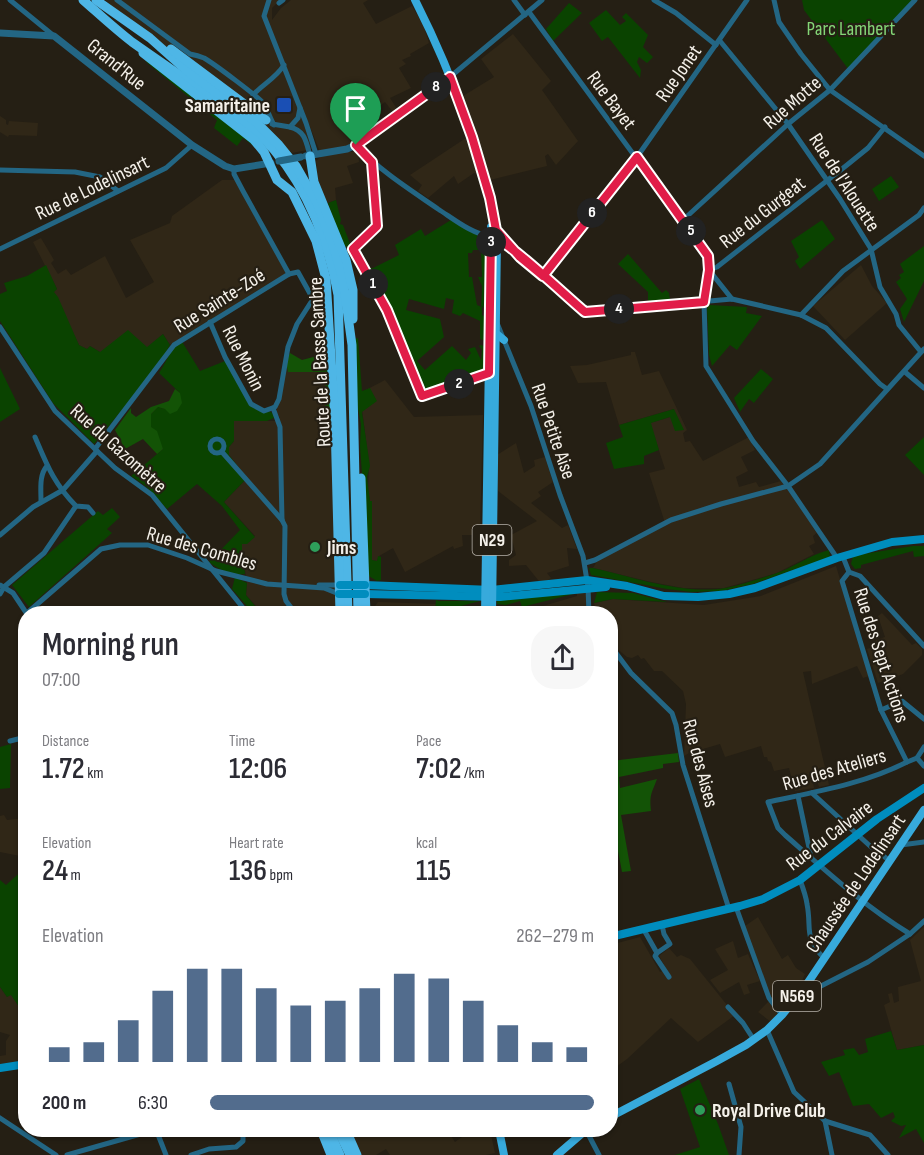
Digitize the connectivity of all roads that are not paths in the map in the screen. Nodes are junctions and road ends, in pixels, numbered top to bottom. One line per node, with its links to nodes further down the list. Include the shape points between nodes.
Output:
1 (10, 0): 15 (street)
2 (83, 0): 17 (highway, Route de la Basse Sambre)
3 (98, 0): 16 (highway, Route de la Basse Sambre)
4 (117, 0): 24 (street)
5 (269, 0): 19 (street, via 264,16)
6 (415, 0): 21 (main road, N29)
7 (514, 0): 13 (street, Rue Bayet)
8 (543, 0): 13 (street)
9 (654, 0): 18 (street, Rue de l'Alouette)
10 (747, 0): 18 (street, Rue Jonet)
11 (774, 0): 23 (street, via 779,22)
12 (915, 0): 23 (street, Rue Motte)
13 (527, 13): 21 (street); 35 (street, Rue Bayet)
14 (0, 33): 15 (street)
15 (54, 36): 31 (street, Grand'Rue)
16 (150, 38): 26 (highway, via 164,44); 62 (highway, Route de la Basse Sambre, via 256,122 297,166 317,203 334,248 343,280)
17 (131, 41): 37 (highway, via 147,58 254,140); 56 (highway, Route de la Basse Sambre, via 253,129 287,166 302,190 327,249)
18 (718, 43): 27 (street, Rue de l'Alouette); 35 (street, Rue Jonet)
19 (284, 65): 20 (street); 22 (street)
20 (276, 75): 22 (street); 24 (street)
21 (450, 77): 32 (street); 42 (main road, N29)
22 (290, 80): 25 (street)
23 (830, 90): 27 (street, Rue Motte); 30 (street)
24 (253, 94): 28 (street, via 264,103)
25 (300, 108): 29 (street); 33 (street)
26 (266, 120): 28 (street)
27 (788, 124): 40 (street, Rue de l'Alouette); 44 (street, Rue Motte)
28 (274, 125): 29 (street)
29 (290, 127): 33 (street, via 304,135)
30 (885, 127): 34 (street); 40 (street, Rue du Gurgeat, via 868,148)
31 (192, 145): 38 (street, Grand'Rue); 41 (street, Rue de Lodelinsart, via 166,168)
32 (356, 145): 33 (street); 36 (street)
33 (309, 156): 37 (street, bridge); 62 (highway, via 314,182 346,260 352,290)
34 (924, 156)
35 (637, 157): 44 (street, Rue Bayet); 50 (street, Rue Jonet)
36 (372, 162): 45 (street, via 472,231); 66 (street, via 377,228 353,249 387,310 420,394 424,396)
37 (269, 163): 38 (street); 64 (highway, via 277,180 292,192 316,241 326,279)
38 (234, 169): 49 (street, Rue Sainte-Zoé)
39 (0, 170): 41 (street, via 75,172 100,177)
40 (827, 180): 47 (street, Rue de l'Alouette); 48 (street, Rue du Gurgeat)
41 (118, 191): 46 (street, Rue de Lodelinsart)
42 (487, 192): 45 (main road, N29); 45 (main road, N29)
43 (924, 208): 47 (street)
44 (683, 220): 48 (street, Rue Bayet, via 708,256)
45 (497, 240): 50 (street); 55 (main road, N29)
46 (0, 249)
47 (871, 249): 57 (street, via 838,275); 63 (street, Rue de l'Alouette, via 879,287 899,325)
48 (709, 270): 53 (street); 54 (street, Rue Bayet)
49 (289, 274): 52 (street, via 298,272); 58 (street, Rue Sainte-Zoé)
50 (543, 276): 54 (street, via 585,312)
51 (323, 288): 52 (street, Rue Monin)
52 (313, 299): 71 (street, Rue Monin, via 288,347 279,399)
53 (732, 299): 54 (street); 57 (street)
54 (704, 302): 77 (street, Rue Bayet, via 706,366 753,441)
55 (494, 308): 60 (main road, N29); 60 (main road, N29); 61 (street, Rue Petite Aise); 66 (main road, N29)
56 (339, 314): 64 (highway); 72 (highway, Route de la Basse Sambre)
57 (801, 315): 69 (street, via 826,328)
58 (210, 322): 71 (street, Rue Monin, via 251,404 264,411); 74 (street, Rue Sainte-Zoé, via 174,345)
59 (0, 327): 74 (street, Rue du Gazomètre, via 55,411)
60 (495, 334): 61 (main road); 87 (main road, N29)
61 (504, 340): 88 (street, Rue Petite Aise)
62 (352, 345): 70 (highway, Route de la Basse Sambre)
63 (923, 350): 65 (street)
64 (332, 358): 67 (highway)
65 (905, 372): 68 (street); 69 (street)
66 (489, 373): 81 (main road, N29)
67 (333, 387): 72 (highway); 94 (highway)
68 (924, 388)
69 (887, 389): 77 (street, via 820,464)
70 (354, 396): 95 (highway, via 360,430); 104 (highway, Route de la Basse Sambre)
71 (273, 408): 83 (street, via 280,427)
72 (341, 427): 103 (highway, Route de la Basse Sambre)
73 (35, 437): 76 (street)
74 (96, 450): 78 (street, Rue Sainte-Zoé); 89 (street, Rue du Gazomètre, via 152,495)
75 (222, 452): 83 (street)
76 (46, 466): 78 (street); 79 (street, via 41,478)
77 (788, 486): 86 (street, Rue Bayet); 88 (street, via 671,520 595,560)
78 (63, 490): 79 (street); 80 (street)
79 (41, 501): 84 (street)
80 (76, 506): 82 (street, via 88,507); 92 (street, via 44,553)
81 (487, 507): 87 (main road, N29); 96 (main road, N29)
82 (93, 513)
83 (282, 520): 93 (street)
84 (0, 535)
85 (924, 539): 86 (main road, via 892,542)
86 (840, 558): 90 (street, Rue Bayet); 91 (main road, via 729,594 664,596 627,586)
87 (492, 560): 96 (main road, N29)
88 (584, 560): 91 (street, Rue Petite Aise)
89 (216, 571): 93 (street, Rue des Combles); 99 (street, Rue des Combles, via 148,545 110,546 97,551); 100 (street, Rue du Gazomètre)
90 (849, 572): 109 (street, via 860,576); 111 (street, Rue des Sept Actions, via 842,581)
91 (587, 583): 96 (main road); 108 (street, Rue Petite Aise)
92 (2, 586): 97 (street); 98 (street)
93 (284, 586): 94 (street, Rue des Combles); 101 (street)
94 (339, 589): 95 (main road, bridge); 102 (highway)
95 (365, 589): 96 (main road); 105 (highway)
96 (489, 593): 106 (main road, N29); 107 (main road, N29)
97 (0, 594)
98 (22, 606)
99 (35, 606)
100 (242, 606)
101 (290, 606)
102 (340, 606)
103 (348, 606)
104 (358, 606)
105 (366, 606)
106 (487, 606)
107 (491, 606)
108 (589, 606)
109 (924, 646)
110 (618, 656): 131 (street, Rue des Aises, via 672,713 683,765)
111 (881, 710): 112 (street, via 902,701); 117 (street, Rue des Sept Actions)
112 (924, 719)
113 (18, 739): 114 (street)
114 (10, 741)
115 (924, 747): 116 (street)
116 (917, 758): 117 (street); 118 (street)
117 (907, 762): 120 (street, Rue des Ateliers, via 850,784)
118 (924, 766)
119 (924, 788): 123 (main road, Rue du Calvaire)
120 (812, 793): 121 (street, Rue des Ateliers); 123 (street)
121 (798, 796): 126 (street); 126 (street, Rue des Ateliers, via 768,802 778,828)
122 (924, 810): 125 (main road, Chaussée de Lodelinsart / N569)
123 (857, 835): 127 (street); 128 (main road, Rue du Calvaire)
124 (924, 843): 125 (street)
125 (899, 846): 127 (main road, Chaussée de Lodelinsart / N569)
126 (811, 857): 128 (street)
127 (890, 861): 130 (main road, Chaussée de Lodelinsart / N569)
128 (819, 865): 129 (main road, Rue du Calvaire); 130 (street)
129 (800, 880): 131 (main road, Rue du Calvaire, via 763,899); 138 (street, via 808,905 808,934)
130 (862, 902): 135 (street); 138 (main road, Chaussée de Lodelinsart / N569)
131 (733, 908): 133 (main road, Rue du Calvaire); 142 (street, Rue des Aises, via 769,998)
132 (924, 921): 135 (street)
133 (662, 926): 134 (main road, Rue du Calvaire); 137 (street, via 670,944)
134 (644, 930): 136 (main road, Rue du Calvaire); 137 (street)
135 (910, 934): 140 (street, via 868,963 821,986)
136 (618, 935)
137 (657, 953): 139 (street, via 655,956)
138 (824, 958): 140 (main road, Chaussée de Lodelinsart / N569)
139 (669, 977)
140 (807, 984): 142 (main road, Chaussée de Lodelinsart / N569)
141 (728, 1007): 144 (street)
142 (782, 1015): 143 (main road, Chaussée de Lodelinsart / N569)
143 (767, 1030): 144 (main road, Chaussée de Lodelinsart / N569); 150 (street, via 794,1092)
144 (754, 1040): 148 (main road, Chaussée de Lodelinsart / N569)
145 (18, 1065): 146 (main road)
146 (0, 1068)
147 (729, 1084): 174 (street, via 741,1127)
148 (618, 1113)
149 (0, 1118): 151 (street)
150 (825, 1121): 175 (street); 176 (street, via 870,1135)
151 (18, 1130)
152 (29, 1137): 164 (street)
153 (130, 1137): 165 (street)
154 (159, 1137): 166 (street)
155 (243, 1137): 167 (street, via 236,1147)
156 (324, 1137): 168 (highway)
157 (332, 1137): 169 (highway)
158 (342, 1137): 170 (highway)
159 (349, 1137): 171 (highway)
160 (496, 1137): 163 (main road)
161 (576, 1137): 172 (main road)
162 (587, 1137): 173 (street)
163 (503, 1151)
164 (56, 1155)
165 (67, 1155)
166 (166, 1155)
167 (191, 1155)
168 (332, 1155)
169 (340, 1155)
170 (350, 1155)
171 (357, 1155)
172 (557, 1155)
173 (599, 1155)
174 (739, 1155)
175 (832, 1155)
176 (888, 1155)

